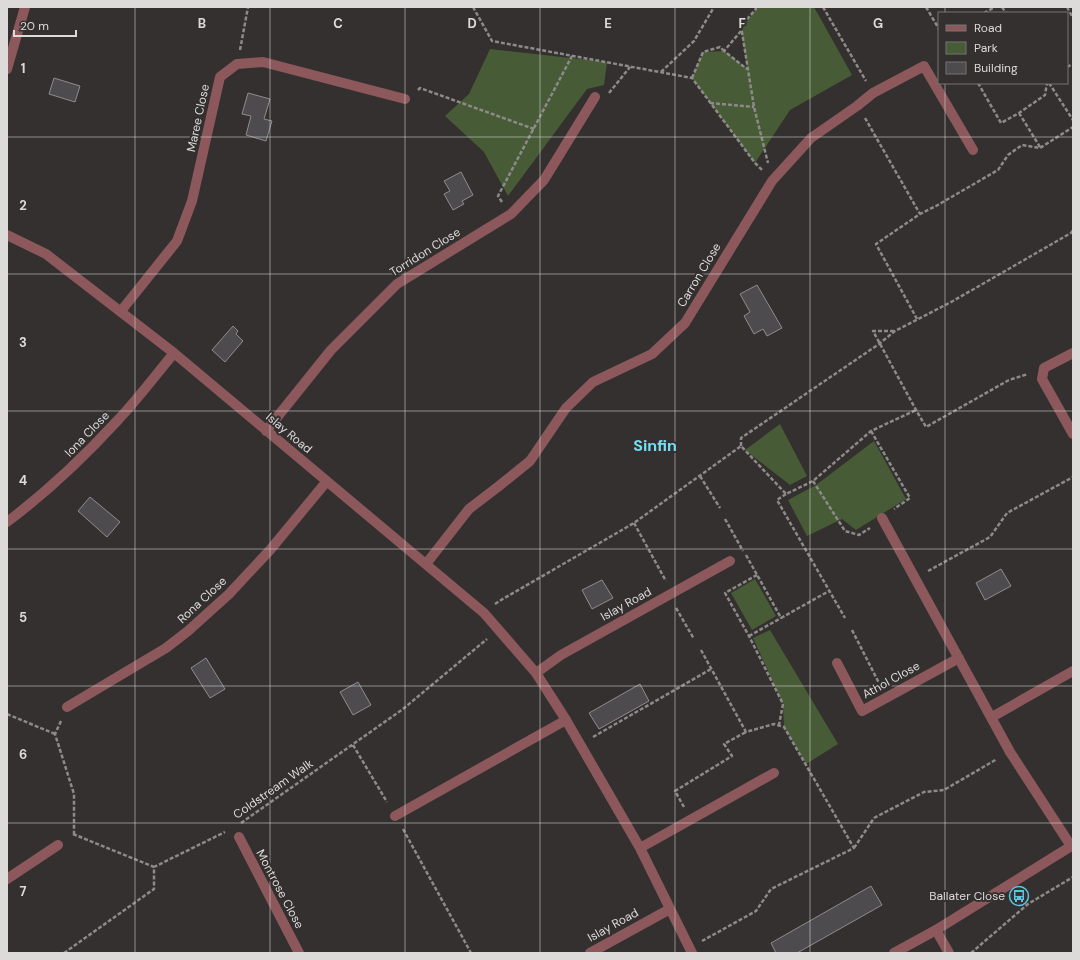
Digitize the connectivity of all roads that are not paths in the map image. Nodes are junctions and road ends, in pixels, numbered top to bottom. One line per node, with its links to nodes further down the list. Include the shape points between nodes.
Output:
1 (25, 7): 2 (street)
2 (7, 69)
3 (595, 97): 10 (street, Torridon Close, via 544,180 511,214 397,284 331,350)
4 (405, 99): 7 (street, Maree Close, via 263,62 237,64 220,77 192,201 176,240)
5 (973, 150): 16 (street, Carron Close, via 924,66 873,93 811,138 772,181 686,323 652,354 594,382 566,408 530,461 469,509)
6 (7, 235): 7 (street, Islay Road, via 46,254)
7 (121, 312): 9 (street, Islay Road)
8 (1073, 353): 11 (street, via 1044,368 1042,379)
9 (174, 354): 10 (street, Islay Road); 13 (street, Iona Close, via 118,420 68,472)
10 (266, 430): 12 (street, Islay Road)
11 (1073, 434)
12 (327, 481): 16 (street, Islay Road); 21 (street, Rona Close, via 270,550 229,594 188,631 166,648)
13 (7, 522)
14 (884, 522): 17 (street)
15 (730, 561): 20 (street, Islay Road, via 561,655)
16 (426, 564): 20 (street, Islay Road, via 484,613)
17 (959, 658): 18 (street, Athol Close, via 862,710); 22 (street)
18 (837, 663)
19 (1073, 671): 22 (street)
20 (536, 674): 23 (street, Islay Road)
21 (68, 707)
22 (992, 717): 28 (street, via 1010,752)
23 (566, 720): 25 (street); 29 (street, Islay Road)
24 (774, 773): 29 (street)
25 (395, 816)
26 (239, 837): 34 (street, Montrose Close)
27 (58, 845): 30 (street)
28 (1072, 845): 32 (street)
29 (640, 848): 31 (street, Islay Road)
30 (7, 879)
31 (670, 909): 33 (street, Islay Road); 35 (street, Islay Road)
32 (936, 930): 36 (street); 37 (street)
33 (691, 951)
34 (299, 953)
35 (590, 953)
36 (894, 953)
37 (949, 953)

